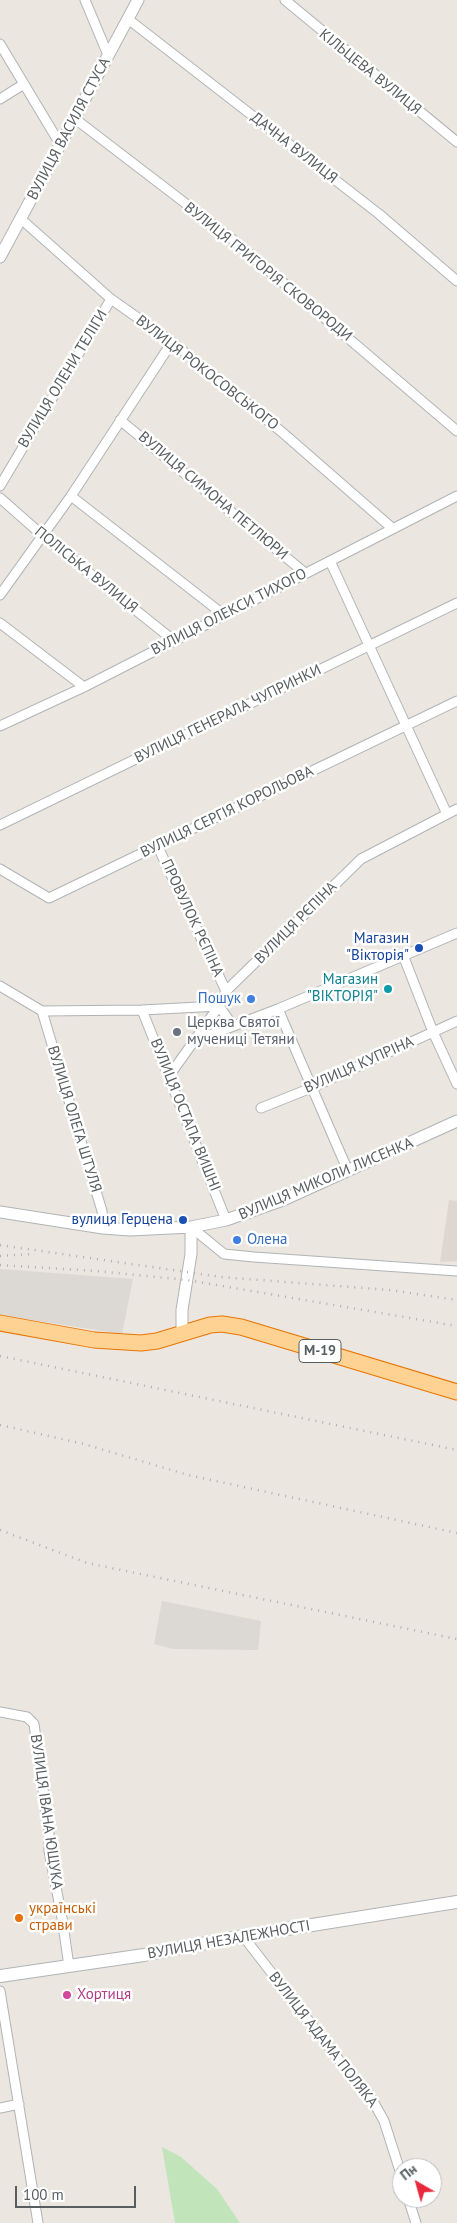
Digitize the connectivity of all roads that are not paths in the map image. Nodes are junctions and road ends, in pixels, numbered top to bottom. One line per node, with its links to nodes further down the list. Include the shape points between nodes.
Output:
1 (85, 0): 6 (street)
2 (138, 0): 4 (street, ВУЛИЦЯ ВАСИЛЯ СТУСА)
3 (285, 0): 10 (street, КІЛЬЦЕВА ВУЛИЦЯ)
4 (128, 19): 6 (street, ВУЛИЦЯ ВАСИЛЯ СТУСА); 14 (street, ДАЧНА ВУЛИЦЯ, via 379,214)
5 (0, 44): 7 (street)
6 (108, 55): 9 (street, ВУЛИЦЯ ВАСИЛЯ СТУСА)
7 (24, 84): 8 (street); 11 (street)
8 (0, 100)
9 (74, 118): 11 (street, ВУЛИЦЯ ВАСИЛЯ СТУСА); 18 (street, ВУЛИЦЯ ГРИГОРІЯ СКОВОРОДИ, via 232,239)
10 (457, 142)
11 (60, 144): 12 (street, ВУЛИЦЯ ВАСИЛЯ СТУСА)
12 (21, 218): 13 (street, ВУЛИЦЯ ВАСИЛЯ СТУСА); 15 (street, ВУЛИЦЯ РОКОСОВСЬКОГО)
13 (0, 257)
14 (457, 280)
15 (111, 299): 16 (street, ВУЛИЦЯ РОКОСОВСЬКОГО); 19 (street, ВУЛИЦЯ ОЛЕНИ ТЕЛІГИ)
16 (172, 342): 17 (street); 23 (street, ВУЛИЦЯ РОКОСОВСЬКОГО, via 283,432)
17 (120, 420): 20 (street); 26 (street, ВУЛИЦЯ СИМОНА ПЕТЛЮРИ)
18 (457, 431)
19 (0, 486)
20 (71, 496): 24 (street); 29 (street)
21 (457, 496): 23 (street, ВУЛИЦЯ ОЛЕКСИ ТИХОГО)
22 (0, 498): 24 (street, ПОЛІСЬКА ВУЛИЦЯ)
23 (392, 528): 25 (street, ВУЛИЦЯ ОЛЕКСИ ТИХОГО)
24 (42, 535): 27 (street); 31 (street, ПОЛІСЬКА ВУЛИЦЯ)
25 (330, 561): 26 (street, ВУЛИЦЯ ОЛЕКСИ ТИХОГО); 32 (street)
26 (305, 573): 29 (street, ВУЛИЦЯ ОЛЕКСИ ТИХОГО)
27 (0, 595)
28 (457, 603): 32 (street, ВУЛИЦЯ ГЕНЕРАЛА ЧУПРИНКИ)
29 (224, 615): 31 (street, ВУЛИЦЯ ОЛЕКСИ ТИХОГО)
30 (0, 623): 33 (street)
31 (173, 640): 33 (street, ВУЛИЦЯ ОЛЕКСИ ТИХОГО)
32 (369, 646): 35 (street); 39 (street, ВУЛИЦЯ ГЕНЕРАЛА ЧУПРИНКИ)
33 (84, 687): 36 (street, ВУЛИЦЯ ОЛЕКСИ ТИХОГО)
34 (457, 701): 35 (street, ВУЛИЦЯ СЕРГІЯ КОРОЛЬОВА)
35 (407, 725): 38 (street); 40 (street, ВУЛИЦЯ СЕРГІЯ КОРОЛЬОВА)
36 (0, 726)
37 (457, 809): 38 (street, ВУЛИЦЯ РЄПІНА)
38 (447, 814): 45 (street, ВУЛИЦЯ РЄПІНА, via 360,859)
39 (0, 825)
40 (157, 845): 41 (street, ВУЛИЦЯ СЕРГІЯ КОРОЛЬОВА, via 49,898); 45 (street, ПРОВУЛОК РЄПІНА)
41 (0, 869)
42 (457, 933): 43 (street)
43 (403, 955): 47 (street); 52 (street)
44 (0, 986): 49 (street)
45 (226, 991): 46 (street, ВУЛИЦЯ РЄПІНА)
46 (219, 1006): 48 (street); 51 (street); 53 (street, ВУЛИЦЯ РЄПІНА)
47 (278, 1009): 51 (street); 56 (street)
48 (142, 1010): 49 (street); 54 (street, ВУЛИЦЯ ОСТАПА ВИШНІ)
49 (42, 1011): 63 (street, ВУЛИЦЯ ОЛЕГА ШТУЛЯ, via 102,1211)
50 (457, 1021): 52 (street, ВУЛИЦЯ КУПРІНА)
51 (233, 1026): 53 (street)
52 (433, 1032): 55 (street); 56 (street, ВУЛИЦЯ КУПРІНА)
53 (196, 1040): 54 (street, ВУЛИЦЯ РЄПІНА)
54 (169, 1076): 61 (street, ВУЛИЦЯ ОСТАПА ВИШНІ)
55 (457, 1084)
56 (311, 1088): 57 (street, ВУЛИЦЯ КУПРІНА); 59 (street)
57 (261, 1108)
58 (457, 1121): 59 (street, ВУЛИЦЯ МИКОЛИ ЛИСЕНКА)
59 (348, 1171): 61 (street, ВУЛИЦЯ МИКОЛИ ЛИСЕНКА)
60 (0, 1212): 63 (street, ВУЛИЦЯ МИКОЛИ ЛИСЕНКА)
61 (226, 1220): 62 (street, ВУЛИЦЯ МИКОЛИ ЛИСЕНКА)
62 (191, 1227): 63 (street, ВУЛИЦЯ МИКОЛИ ЛИСЕНКА); 64 (street, via 224,1254); 66 (street)
63 (103, 1228)
64 (457, 1271)
65 (0, 1323): 66 (highway, М-19, via 116,1343 157,1341)
66 (182, 1334): 67 (highway, М-19, via 210,1325 241,1327)
67 (457, 1392)
68 (0, 1712): 71 (street, ВУЛИЦЯ ІВАНА ЮЩУКА, via 26,1718 34,1724 49,1851)
69 (457, 1902): 70 (main road, ВУЛИЦЯ НЕЗАЛЕЖНОСТІ)
70 (243, 1936): 71 (main road, ВУЛИЦЯ НЕЗАЛЕЖНОСТІ); 76 (street, ВУЛИЦЯ АДАМА ПОЛЯКА, via 369,2094 384,2121)
71 (68, 1966): 72 (main road, ВУЛИЦЯ НЕЗАЛЕЖНОСТІ)
72 (0, 1976)
73 (0, 1991): 74 (street)
74 (19, 2104): 75 (street); 78 (street)
75 (0, 2108)
76 (396, 2158)
77 (411, 2208): 79 (street)
78 (38, 2223)
79 (416, 2223)

